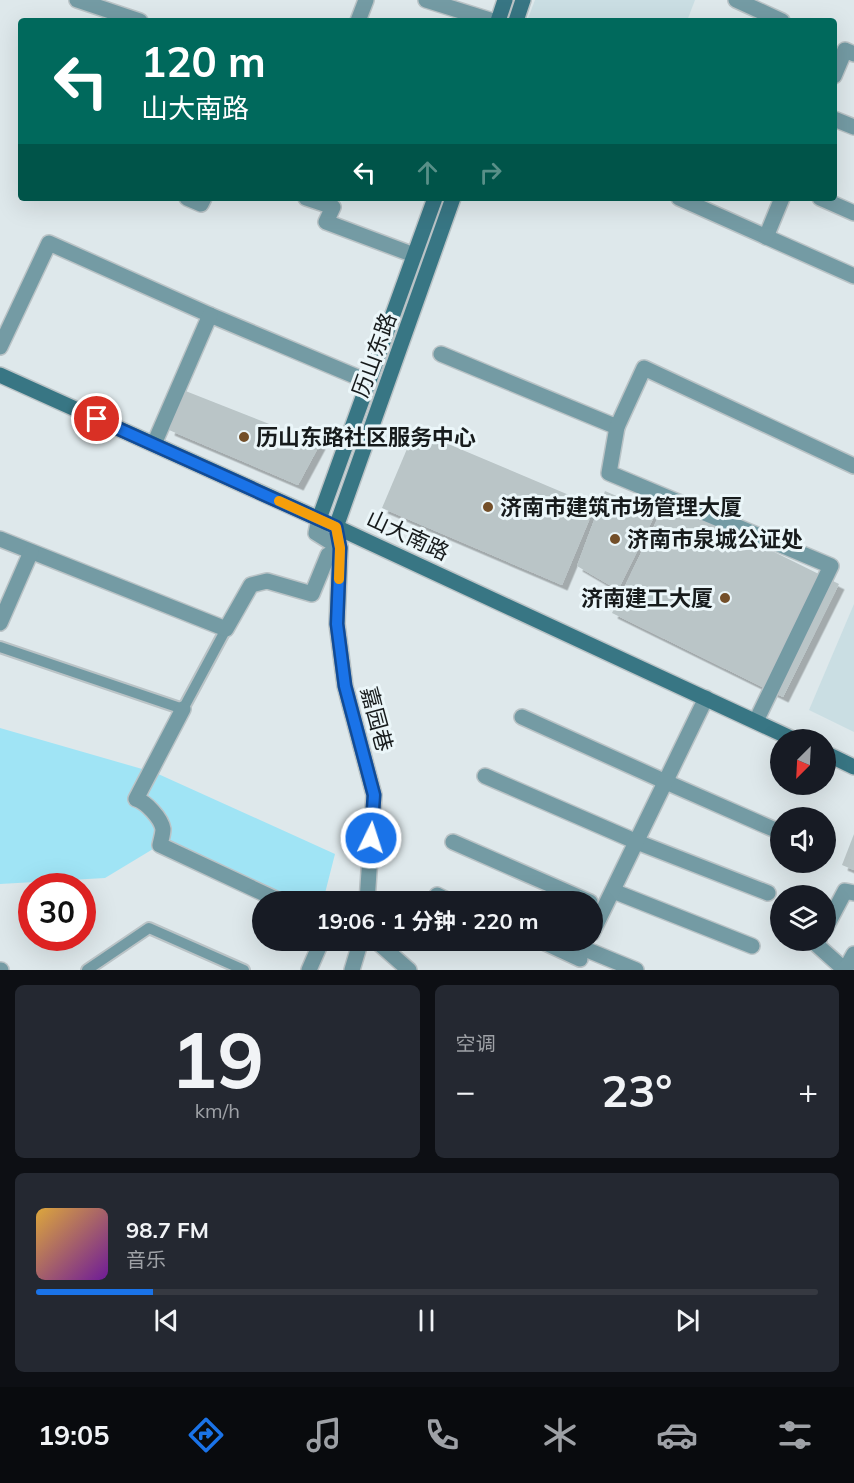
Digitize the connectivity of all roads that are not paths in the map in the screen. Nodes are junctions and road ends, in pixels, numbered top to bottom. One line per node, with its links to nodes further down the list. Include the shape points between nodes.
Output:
1 (77, 0): 7 (street)
2 (366, 0): 8 (street)
3 (426, 0): 9 (street)
4 (505, 0): 10 (main road)
5 (524, 0): 11 (main road)
6 (736, 0): 12 (street)
7 (131, 18)
8 (359, 18)
9 (483, 18)
10 (499, 18)
11 (517, 18)
12 (775, 18)
13 (844, 49): 14 (street)
14 (837, 68)
15 (837, 120): 16 (street)
16 (854, 128)
17 (315, 201): 25 (street, via 333,207 326,222)
18 (434, 201): 25 (main road, 历山东路)
19 (452, 201): 36 (main road, 历山东路)
20 (686, 201): 24 (street)
21 (781, 201): 24 (street)
22 (827, 201): 23 (street)
23 (854, 213)
24 (766, 237): 26 (street)
25 (414, 255): 31 (main road, 历山东路)
26 (854, 276)
27 (210, 315): 28 (street, via 49,243); 31 (street); 33 (street)
28 (0, 347)
29 (441, 354): 32 (street)
30 (0, 375): 33 (main road, 山大南路)
31 (369, 382): 35 (main road, 历山东路)
32 (617, 428): 34 (street, via 644,368); 46 (street, via 609,473 831,566)
33 (154, 444): 35 (main road, 山大南路)
34 (854, 466)
35 (319, 519): 36 (main road, 山大南路); 38 (street, via 316,533)
36 (336, 527): 38 (street, 嘉园巷); 43 (main road, 山大南路)
37 (0, 539): 39 (street)
38 (340, 548): 41 (street, via 328,555 312,594 267,581 251,585); 56 (street, 嘉园巷, via 337,624 345,686 374,795)
39 (31, 552): 40 (street); 41 (street)
40 (0, 623)
41 (226, 629): 44 (lane)
42 (0, 647): 44 (lane)
43 (706, 698): 46 (main road, 山大南路); 51 (street)
44 (183, 709): 55 (street, via 136,799 143,801 163,830 160,845)
45 (522, 717): 51 (street)
46 (756, 721): 47 (main road, 山大南路)
47 (772, 729)
48 (836, 758): 49 (main road)
49 (854, 767)
50 (485, 776): 54 (street)
51 (666, 782): 52 (street); 54 (street)
52 (770, 828)
53 (453, 842): 57 (street)
54 (637, 842): 58 (street); 59 (street)
55 (258, 891)
56 (368, 891)
57 (566, 891)
58 (613, 891): 61 (street); 63 (street)
59 (768, 893)
60 (854, 893): 62 (street, via 845,891)
61 (603, 899)
62 (836, 908)
63 (752, 946)
64 (317, 951): 72 (street)
65 (358, 951): 73 (street)
66 (387, 951): 74 (street)
67 (824, 951): 76 (street)
68 (854, 954): 76 (street)
69 (582, 955): 75 (street)
70 (87, 970): 71 (lane, via 149,928)
71 (244, 970)
72 (309, 970)
73 (352, 970)
74 (409, 970)
75 (636, 970)
76 (845, 970)

